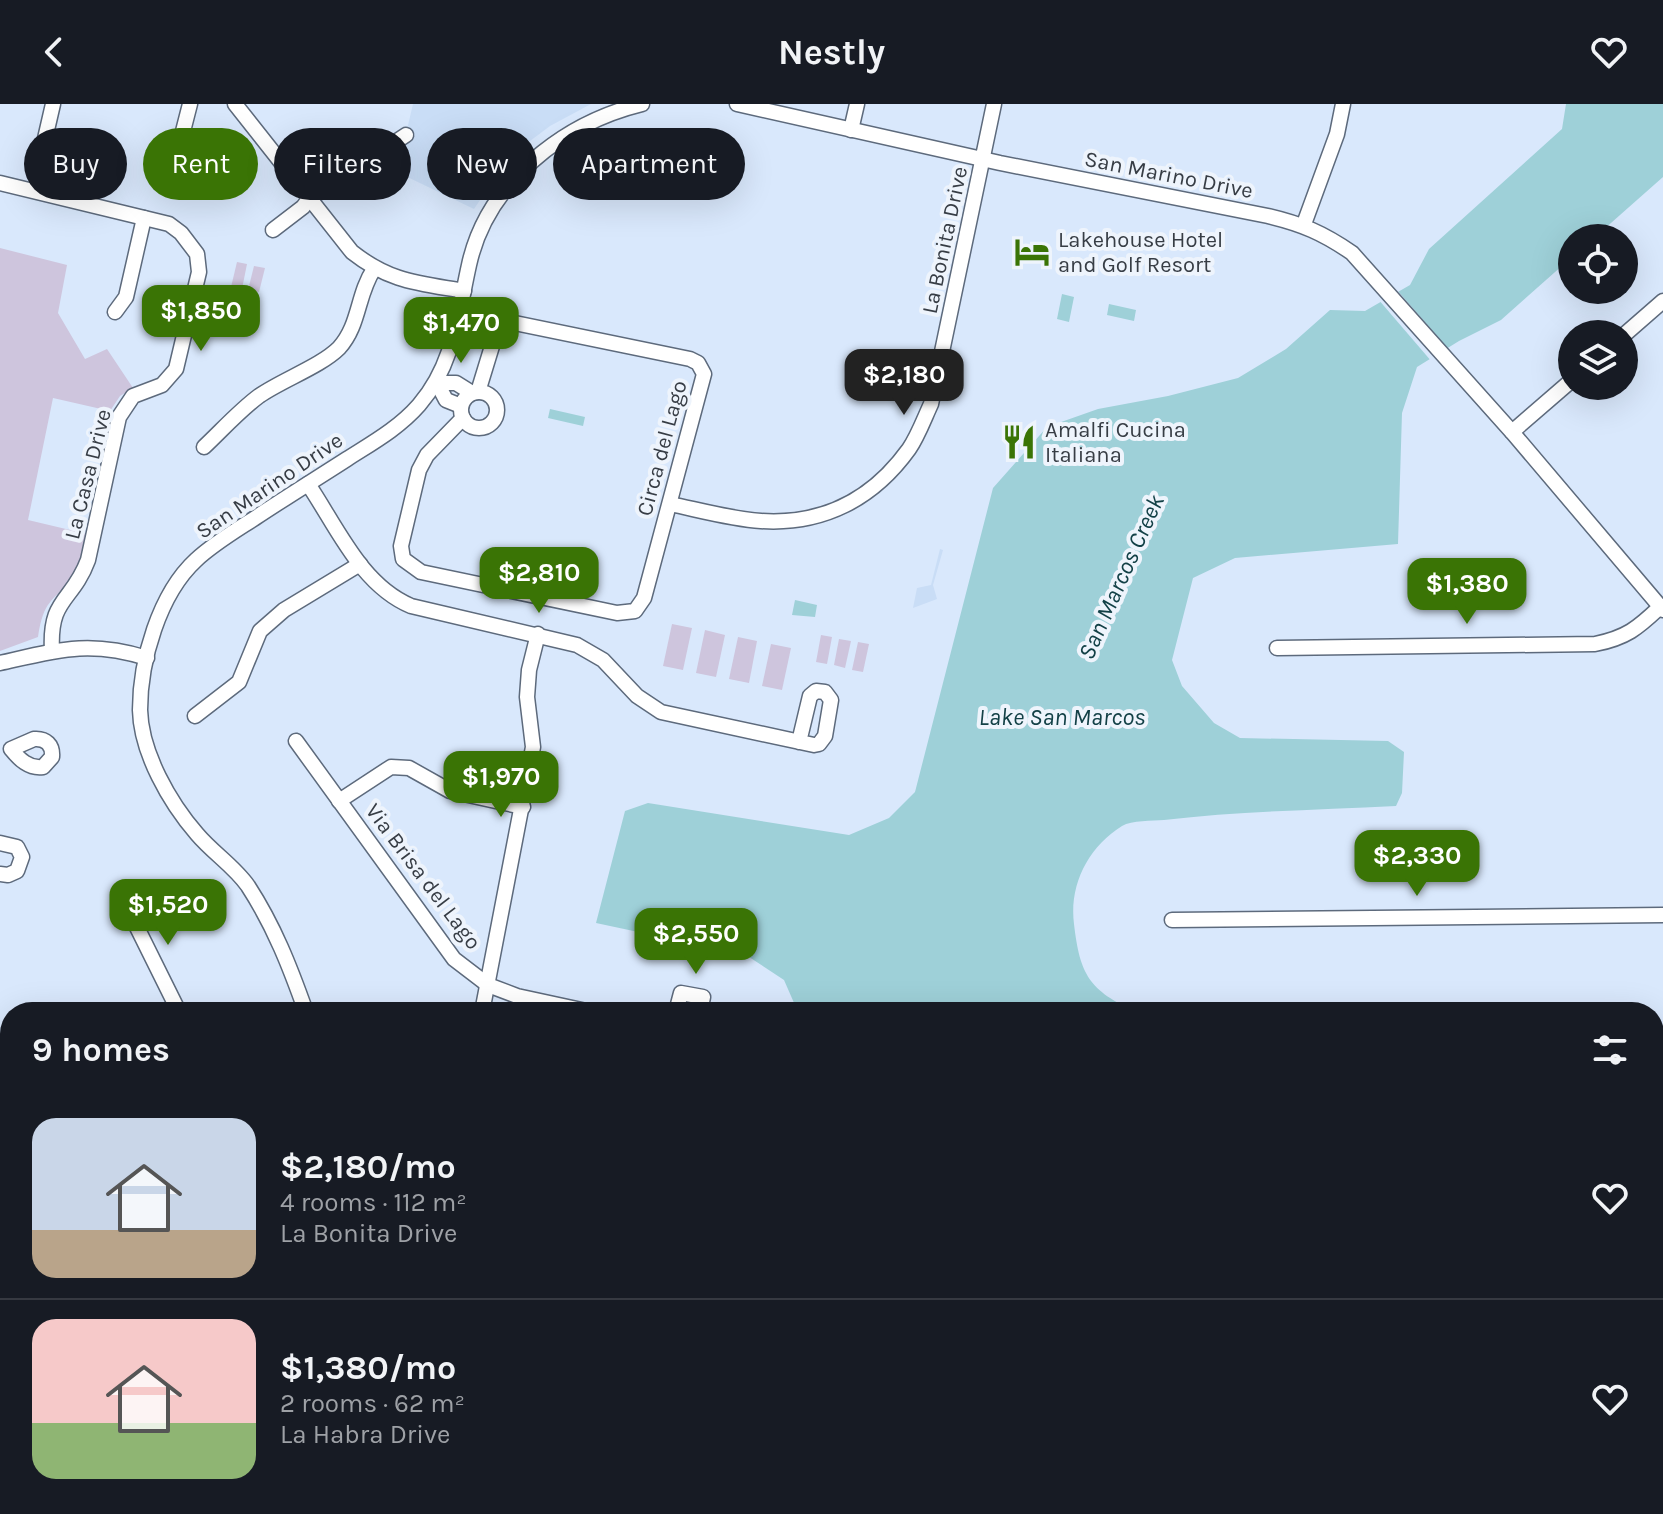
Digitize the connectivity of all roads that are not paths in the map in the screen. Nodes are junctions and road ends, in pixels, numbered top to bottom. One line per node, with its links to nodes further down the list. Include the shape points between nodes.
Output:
1 (53, 104): 10 (street)
2 (190, 104): 11 (street)
3 (235, 104): 13 (street)
4 (642, 104): 9 (street, San Marino Drive)
5 (737, 104): 12 (street, San Marino Drive)
6 (857, 104): 12 (street)
7 (994, 104): 14 (street, La Bonita Drive)
8 (1343, 104): 19 (street)
9 (622, 106): 22 (street, San Marino Drive, via 550,146 518,176 480,232)
10 (47, 128)
11 (184, 128)
12 (851, 130): 14 (street, San Marino Drive)
13 (274, 154)
14 (984, 159): 19 (street, San Marino Drive); 33 (street, La Bonita Drive, via 931,404 911,447 886,477 836,511 795,522 758,521)
15 (0, 183): 18 (street, La Casa Drive)
16 (308, 200): 20 (street)
17 (310, 200): 21 (street, via 352,252)
18 (144, 218): 24 (street, via 126,297); 38 (street, La Casa Drive, via 181,233 197,254 199,272 176,369 162,385 133,396 119,417 88,560 81,579 54,615)
19 (1304, 224): 30 (street, San Marino Drive, via 1352,253)
20 (273, 230)
21 (374, 269): 22 (street, via 409,282); 31 (street, via 355,324 340,347 257,398)
22 (464, 291): 26 (street, San Marino Drive, via 450,354)
23 (1663, 301): 25 (street)
24 (115, 312)
25 (1638, 323)
26 (437, 383): 27 (street, via 456,383); 29 (street, via 446,400); 32 (street, San Marino Drive, via 383,436)
27 (475, 392): 29 (street, Circa del Lago); 29 (street, via 494,400 496,418 482,428 471,426); 33 (street, Circa del Lago, via 500,320 698,363 704,374)
28 (1558, 392): 30 (street)
29 (462, 412): 33 (street, Circa del Lago, via 419,470 401,546 403,559 421,572 617,613 635,611 644,598)
30 (1512, 432): 35 (street, San Marino Drive)
31 (204, 447)
32 (308, 484): 34 (street); 39 (street, San Marino Drive, via 194,561 162,608)
33 (670, 504)
34 (360, 564): 36 (street, via 375,583 411,606); 41 (street, via 284,610 260,631 239,682)
35 (1662, 608): 37 (street, via 1637,629 1595,644)
36 (538, 634): 43 (street, via 577,645 603,660 637,696 661,712); 45 (street, via 529,670 533,747)
37 (1277, 648)
38 (52, 651): 39 (street, via 81,646); 40 (street)
39 (147, 658): 53 (street, San Marino Drive, via 141,718 161,786 197,835 246,883 285,951)
40 (0, 663)
41 (195, 716)
42 (296, 741): 44 (street, Via Brisa del Lago)
43 (799, 742)
44 (339, 801): 45 (street, via 391,767 409,768 450,791); 51 (street, Via Brisa del Lago, via 454,959)
45 (523, 807): 51 (street)
46 (0, 843): 47 (street, via 17,847 22,862 13,874)
47 (0, 874)
48 (122, 897): 52 (street)
49 (1663, 915): 50 (street)
50 (1172, 920)
51 (488, 985): 54 (street); 55 (street, Via Brisa del Lago)
52 (174, 1002)
53 (303, 1002)
54 (484, 1002)
55 (545, 1002)
56 (679, 1002): 57 (street, via 681,993 703,997)
57 (702, 1002)

